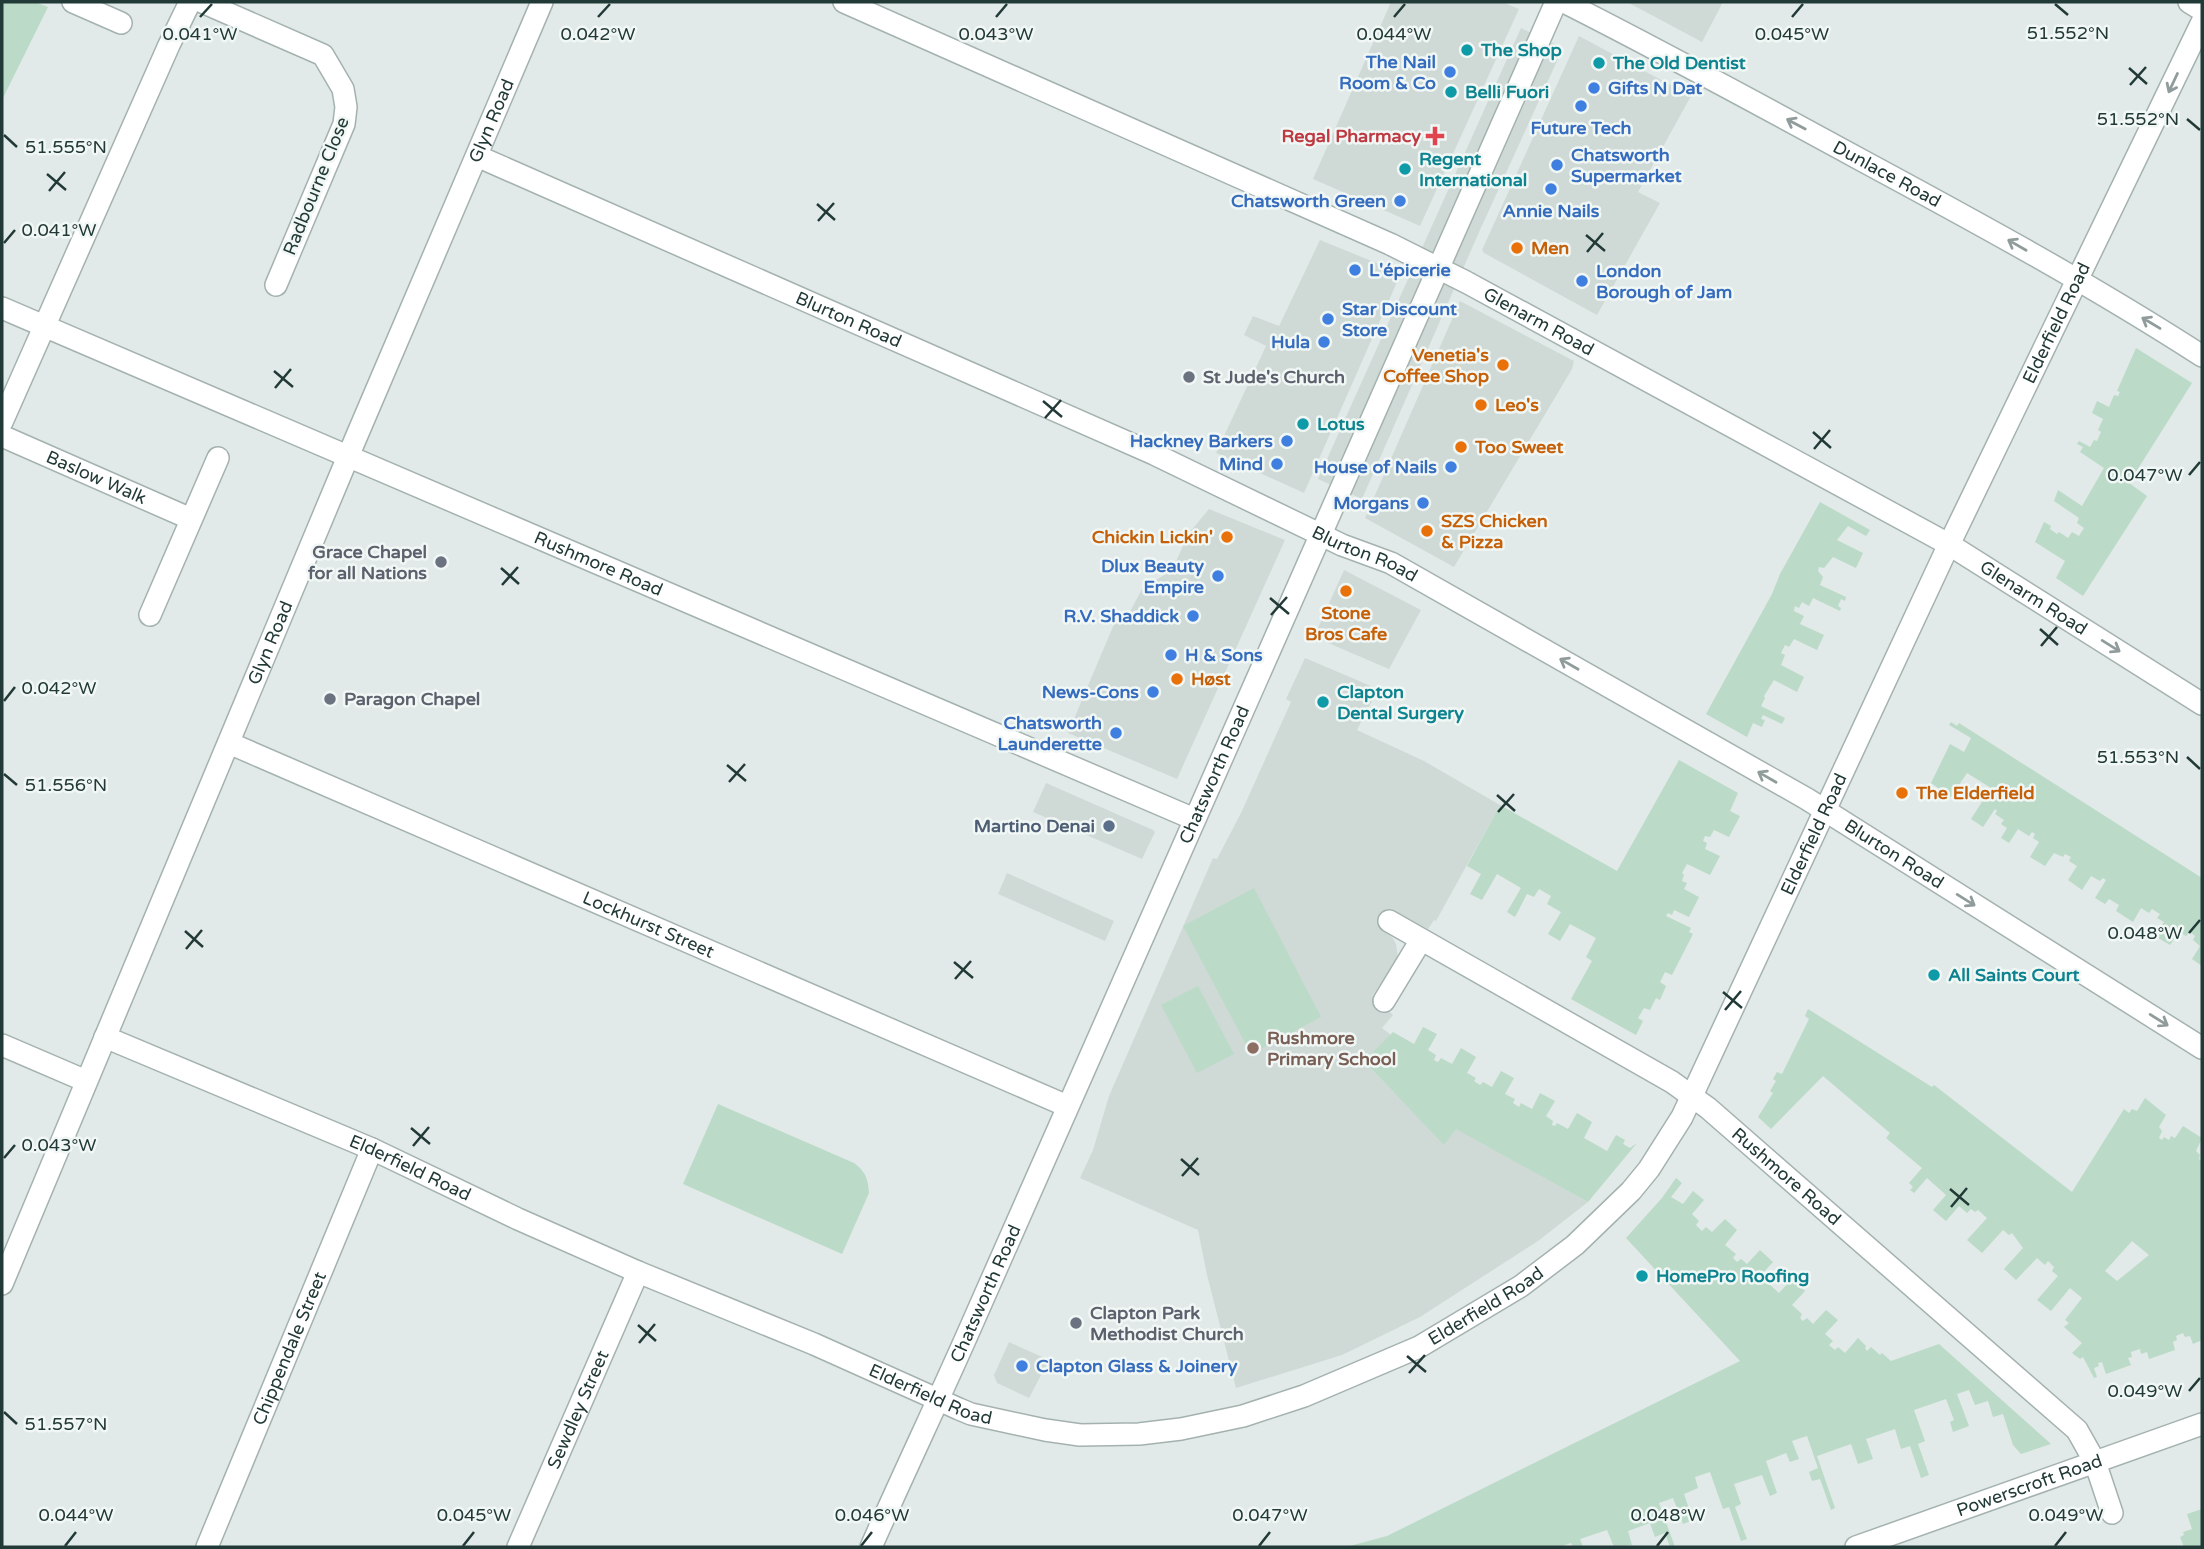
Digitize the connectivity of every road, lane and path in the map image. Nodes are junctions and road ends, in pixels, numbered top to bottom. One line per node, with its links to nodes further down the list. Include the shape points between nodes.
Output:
1 (73, 2): 11 (street)
2 (190, 2): 17 (street)
3 (202, 2): 15 (street, Radbourne Close, via 323,55 344,89 344,124)
4 (542, 2): 12 (street, Glyn Road)
5 (844, 2): 13 (street, Glenarm Road)
6 (1556, 2): 13 (street, Chatsworth Road)
7 (1564, 2): 14 (street, Dunlace Road, one-way to 7)
8 (2189, 2): 9 (street)
9 (2202, 10)
10 (2202, 22): 14 (street, Elderfield Road, one-way to 14)
11 (121, 23)
12 (477, 156): 21 (street, Glyn Road); 24 (street, Blurton Road, via 1129,443)
13 (1436, 268): 24 (street, Chatsworth Road); 25 (street, Glenarm Road)
14 (2076, 279): 18 (street, Dunlace Road, one-way to 14); 25 (street, Elderfield Road)
15 (276, 285)
16 (2, 308): 17 (street, Rushmore Road)
17 (43, 326): 19 (street); 21 (street, Rushmore Road)
18 (2202, 356)
19 (2, 422)
20 (2, 436): 23 (street, Baslow Walk)
21 (348, 456): 28 (street, Glyn Road); 30 (street, Rushmore Road)
22 (218, 458): 23 (street)
23 (191, 519): 26 (street)
24 (1321, 534): 29 (street, Blurton Road, one-way to 24, via 1391,564); 30 (street, Chatsworth Road)
25 (1950, 545): 27 (street, Glenarm Road, one-way to 27); 29 (street, Elderfield Road)
26 (150, 615)
27 (2202, 704)
28 (229, 743): 34 (street, Glyn Road); 39 (street, Lockhurst Street)
29 (1825, 812): 36 (street, Blurton Road, one-way to 36); 38 (street, Elderfield Road)
30 (1194, 820): 39 (street, Chatsworth Road)
31 (1389, 921): 32 (street, Rushmore Road)
32 (1421, 940): 33 (street); 38 (street, Rushmore Road)
33 (1384, 1001)
34 (105, 1037): 37 (street, Glyn Road); 40 (street, Elderfield Road)
35 (2, 1045): 37 (street)
36 (2202, 1048)
37 (86, 1081): 42 (street, Glyn Road)
38 (1691, 1096): 43 (street, Elderfield Road, via 1649,1169 1574,1245 1521,1286 1419,1347 1304,1396 1243,1416 1181,1429 1080,1435 971,1414); 45 (street, Rushmore Road, via 2077,1430)
39 (1067, 1106): 43 (street, Chatsworth Road)
40 (372, 1149): 41 (street, Elderfield Road); 47 (street, Chippendale Street)
41 (638, 1272): 43 (street, Elderfield Road); 48 (street, Sewdley Street)
42 (2, 1284)
43 (938, 1399): 49 (street, Chatsworth Road)
44 (2202, 1424): 45 (street, Powerscroft Road)
45 (2095, 1462): 46 (street, Rushmore Road); 50 (street, Powerscroft Road)
46 (2112, 1513)
47 (207, 1547)
48 (518, 1547)
49 (871, 1547)
50 (1856, 1547)

